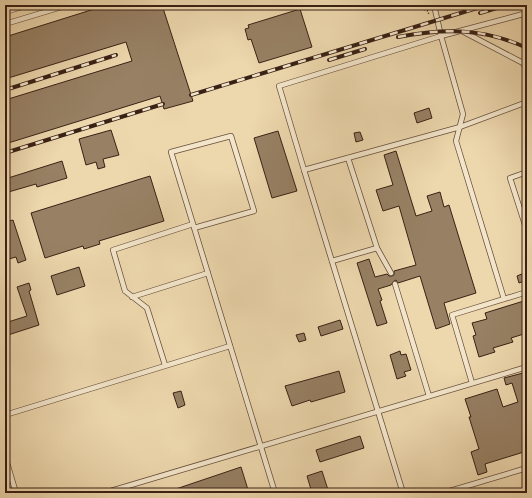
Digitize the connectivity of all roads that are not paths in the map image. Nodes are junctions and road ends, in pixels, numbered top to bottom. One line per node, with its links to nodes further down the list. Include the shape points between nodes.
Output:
1 (28, 5): 4 (lane)
2 (68, 5): 6 (lane)
3 (434, 5): 8 (lane)
4 (5, 12)
5 (527, 13): 7 (lane)
6 (5, 24)
7 (462, 31): 8 (lane); 9 (lane, via 523,63)
8 (441, 36): 11 (lane, via 463,114); 13 (lane, via 279,86)
9 (527, 70)
10 (527, 102): 11 (lane)
11 (460, 127): 12 (lane); 24 (lane, via 456,141)
12 (348, 158): 13 (lane); 17 (lane)
13 (304, 170): 18 (lane)
14 (527, 172): 16 (lane, via 510,178)
15 (193, 226): 15 (lane, via 171,152 231,136 254,211); 19 (lane); 23 (lane, via 113,250 125,291)
16 (527, 231)
17 (377, 248): 18 (lane); 20 (lane)
18 (332, 261): 30 (lane)
19 (208, 273): 23 (lane); 25 (lane)
20 (391, 273)
21 (395, 284): 29 (lane)
22 (527, 292): 24 (lane)
23 (132, 297): 26 (lane, via 147,308)
24 (504, 299): 28 (lane, via 452,314)
25 (230, 346): 26 (lane); 32 (lane)
26 (165, 365): 31 (lane)
27 (527, 367): 28 (lane)
28 (472, 383): 29 (lane)
29 (428, 396): 30 (lane)
30 (378, 411): 32 (lane); 38 (lane)
31 (5, 415)
32 (261, 446): 36 (lane); 37 (lane)
33 (5, 456): 35 (lane)
34 (527, 468): 39 (lane)
35 (16, 493)
36 (104, 493)
37 (275, 493)
38 (402, 493)
39 (443, 493)

